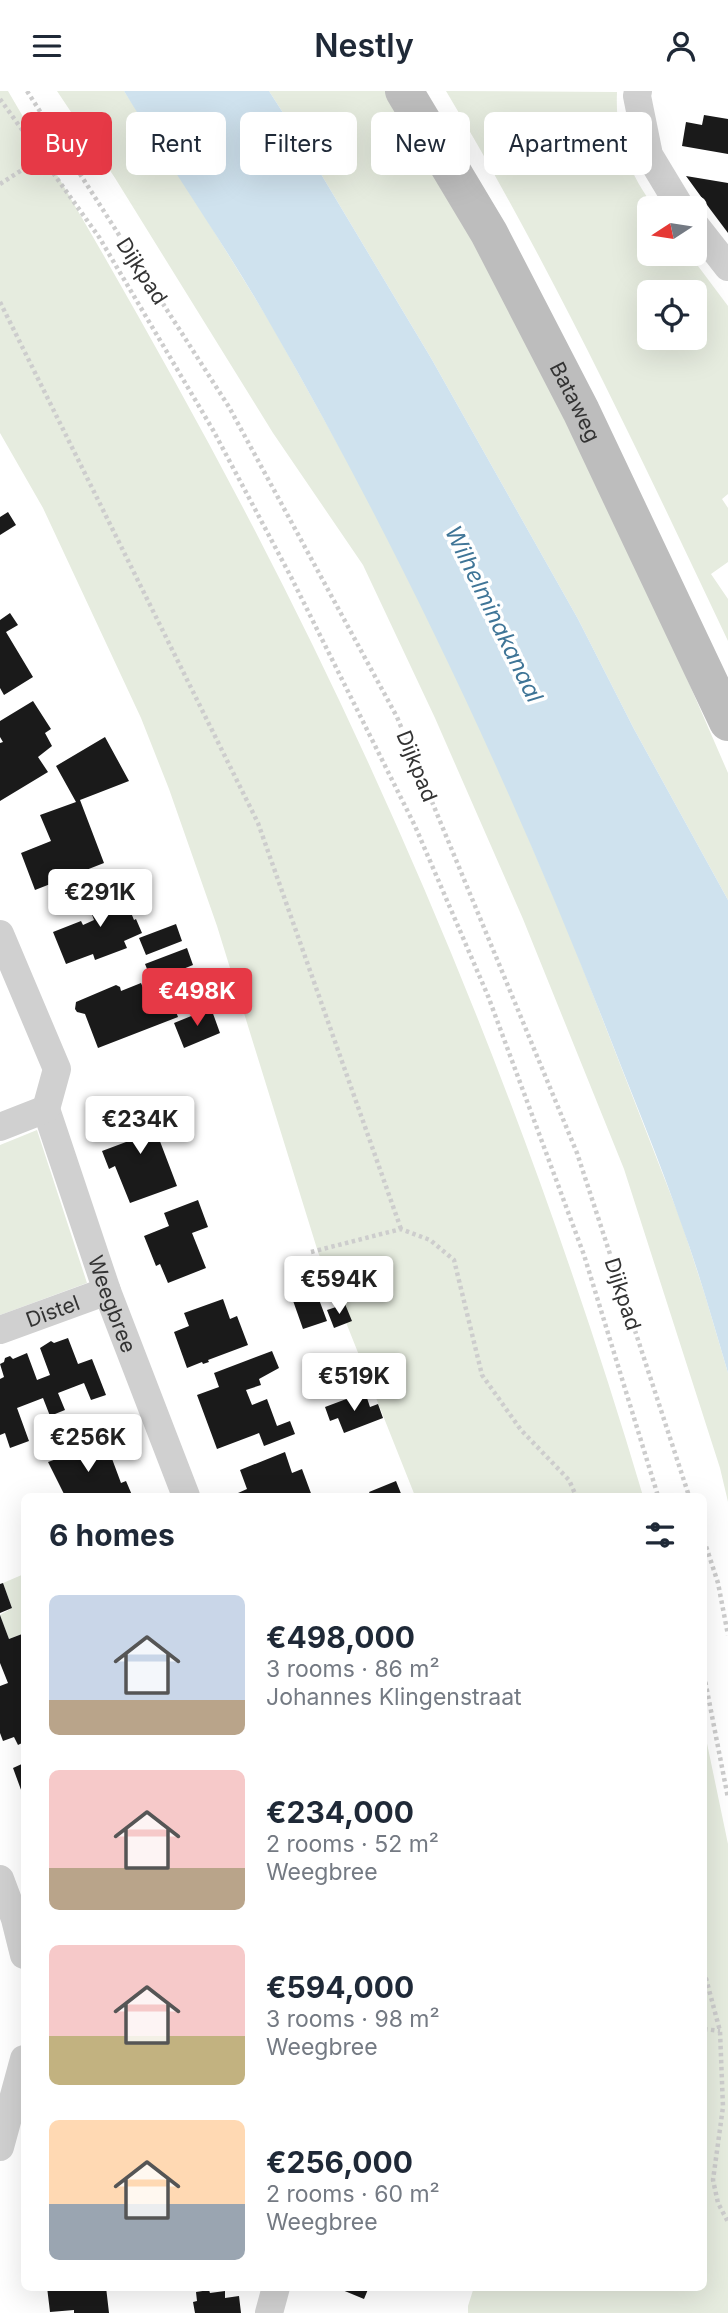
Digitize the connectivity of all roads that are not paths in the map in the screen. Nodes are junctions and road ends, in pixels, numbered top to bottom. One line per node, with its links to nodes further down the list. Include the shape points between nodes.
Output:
1 (404, 91): 6 (street, Bataweg, via 489,233 538,328)
2 (638, 91): 3 (street, via 649,155)
3 (674, 196)
4 (707, 240): 5 (street)
5 (728, 267)
6 (728, 722)
7 (0, 934): 8 (street, via 57,1069)
8 (46, 1109): 9 (street); 10 (street, Weegbree)
9 (0, 1127)
10 (107, 1291): 11 (street, Distel); 12 (street, Weegbree)
11 (0, 1330)
12 (185, 1493)
13 (0, 1879): 14 (street)
14 (8, 1920): 15 (street)
15 (21, 1948)
16 (20, 2099): 17 (street)
17 (0, 2147)
18 (275, 2291): 19 (street)
19 (269, 2313)

